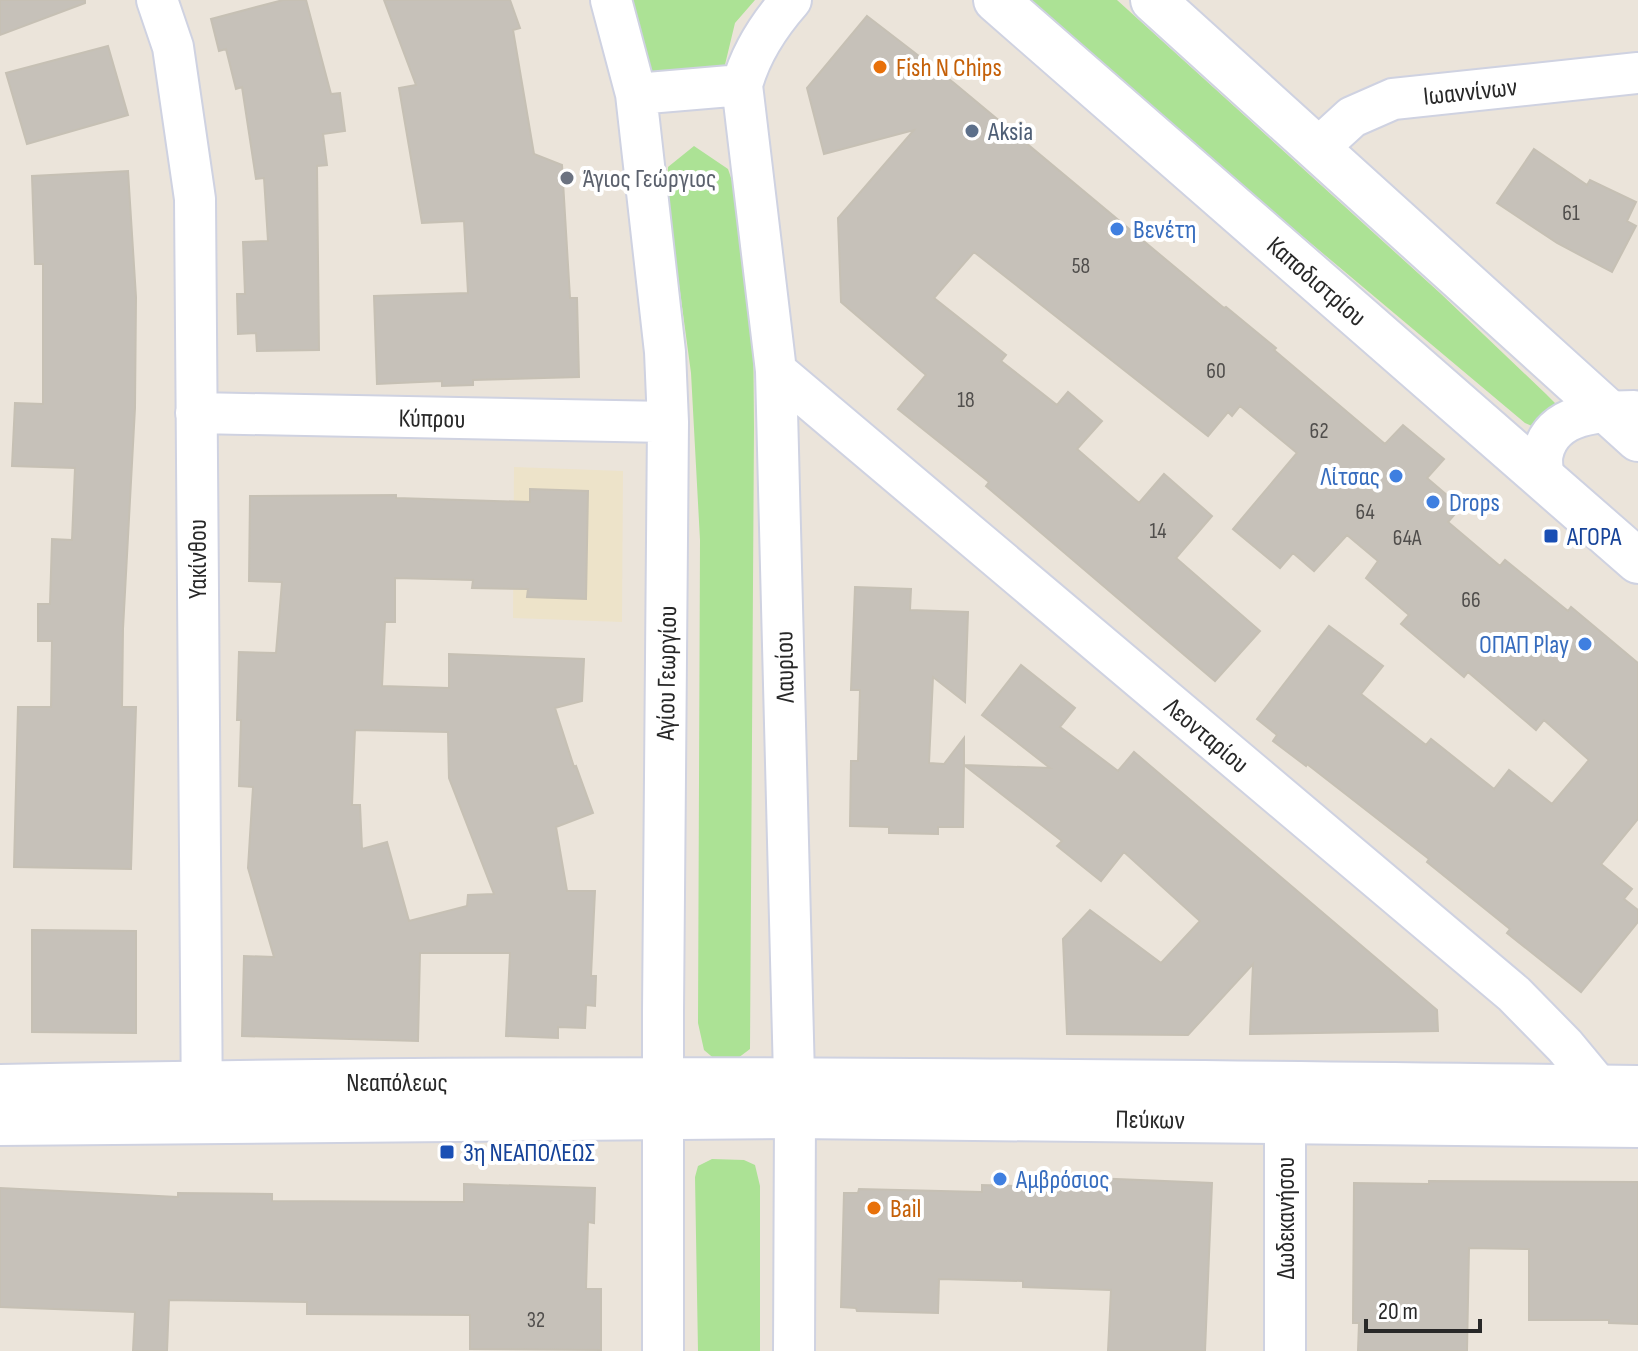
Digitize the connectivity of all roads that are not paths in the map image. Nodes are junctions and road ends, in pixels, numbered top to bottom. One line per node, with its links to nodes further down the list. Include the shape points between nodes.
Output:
1 (157, 0): 11 (street, Υακίνθου, via 173,47 195,199)
2 (611, 0): 8 (street, Αγίου Γεωργίου)
3 (791, 0): 7 (street, Λαυρίου, via 752,56)
4 (996, 0): 14 (street, Καποδιστρίου)
5 (1153, 0): 9 (street)
6 (1638, 73): 9 (street, Ιωαννίνων, via 1393,99 1352,117)
7 (742, 85): 8 (street); 10 (street, Λαυρίου)
8 (636, 94): 13 (street, Αγίου Γεωργίου)
9 (1317, 149): 12 (street)
10 (776, 371): 17 (street, Λαυρίου); 21 (street, Λεονταρίου, via 1514,994)
11 (196, 413): 13 (street, Κύπρου); 19 (street, Υακίνθου)
12 (1628, 421): 14 (street, via 1579,415 1556,429 1543,451)
13 (668, 422): 18 (street, Αγίου Γεωργίου)
14 (1543, 478): 15 (street, Καποδιστρίου)
15 (1638, 561)
16 (0, 1087): 19 (street, Νεαπόλεως)
17 (795, 1098): 18 (street, Νεαπόλεως); 20 (street, Πεύκων); 24 (street, Λαυρίου)
18 (662, 1099): 19 (street, Νεαπόλεως); 23 (street, Αγίου Γεωργίου)
19 (201, 1102): 22 (street, Νεαπόλεως)
20 (1285, 1103): 21 (street, Πεύκων); 25 (street, Δωδεκανήσου)
21 (1618, 1106)
22 (0, 1123)
23 (663, 1351)
24 (794, 1351)
25 (1285, 1351)

